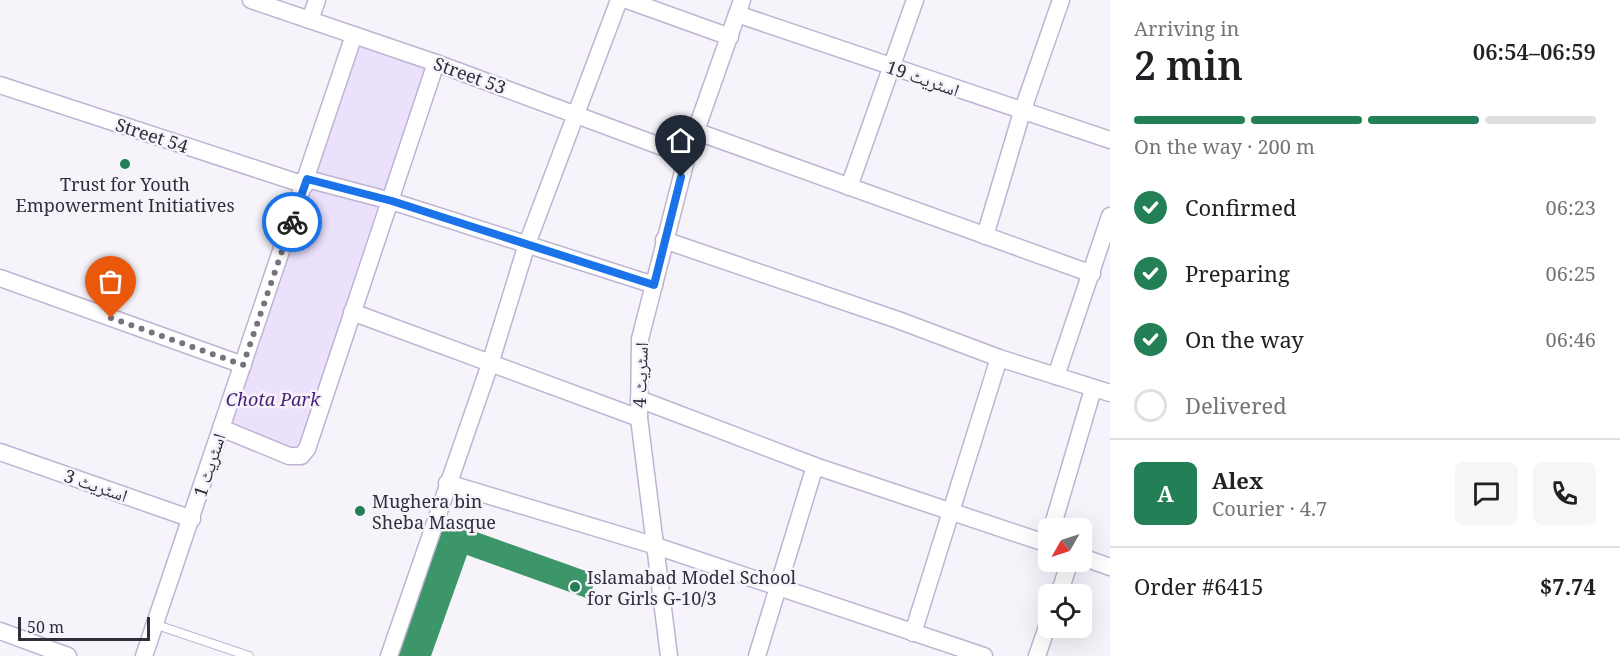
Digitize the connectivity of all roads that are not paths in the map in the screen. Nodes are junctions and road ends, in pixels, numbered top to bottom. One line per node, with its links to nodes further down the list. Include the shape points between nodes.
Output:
1 (251, 0): 8 (street, Street 53)
2 (317, 0): 8 (street)
3 (619, 0): 15 (street)
4 (627, 0): 10 (street)
5 (915, 0): 12 (street)
6 (1061, 0): 14 (street)
7 (739, 7): 10 (street, اسٹریٹ 4); 12 (street, اسٹریٹ 19)
8 (310, 20): 9 (street, Street 53)
9 (354, 35): 11 (street, Street 53); 19 (street, اسٹریٹ 1)
10 (730, 38): 16 (street, اسٹریٹ 4)
11 (436, 63): 15 (street, Street 53); 21 (street)
12 (892, 67): 14 (street, اسٹریٹ 19); 20 (street)
13 (0, 85): 19 (street, Street 54)
14 (1022, 112): 17 (street, اسٹریٹ 19); 23 (street)
15 (577, 114): 18 (street, Street 53); 25 (street)
16 (695, 131): 18 (street, اسٹریٹ 4); 20 (street)
17 (1110, 140)
18 (687, 156): 24 (street, اسٹریٹ 4)
19 (306, 182): 21 (street, Street 54); 32 (street, اسٹریٹ 1)
20 (849, 187): 23 (street)
21 (392, 201): 25 (street, Street 54); 29 (street)
22 (1110, 216): 26 (street)
23 (985, 236): 26 (street)
24 (664, 240): 28 (street, اسٹریٹ 4); 30 (street)
25 (527, 244): 28 (street, Street 54); 31 (street)
26 (1092, 274): 33 (street)
27 (0, 278): 32 (street)
28 (654, 285): 36 (street, اسٹریٹ 4, via 640,339)
29 (352, 312): 31 (street); 38 (street, via 307,449 301,456 290,456)
30 (999, 358): 33 (street); 42 (street)
31 (490, 364): 37 (street); 41 (street)
32 (243, 365): 38 (street, اسٹریٹ 1)
33 (1056, 376): 34 (street)
34 (1094, 388): 35 (street); 43 (street)
35 (1110, 393)
36 (639, 399): 37 (street, اسٹریٹ 4); 40 (street)
37 (639, 418): 46 (street, اسٹریٹ 4)
38 (221, 428): 44 (street, اسٹریٹ 1)
39 (0, 452): 44 (street, اسٹریٹ 3)
40 (815, 466): 42 (street); 49 (street)
41 (447, 483): 46 (street); 58 (street)
42 (952, 513): 45 (street); 52 (street)
43 (1055, 518)
44 (192, 519): 50 (street, اسٹریٹ 1)
45 (1038, 536)
46 (653, 545): 49 (street); 59 (street, اسٹریٹ 4)
47 (1092, 561): 48 (street)
48 (1110, 567)
49 (779, 587): 52 (street); 60 (street)
50 (154, 624): 56 (street, اسٹریٹ 1); 57 (lane)
51 (0, 631): 55 (street)
52 (913, 633): 54 (street)
53 (1043, 638): 62 (street)
54 (949, 651): 61 (street)
55 (68, 656)
56 (144, 656)
57 (249, 656)
58 (389, 656)
59 (669, 656)
60 (757, 656)
61 (984, 656)
62 (1037, 656)

